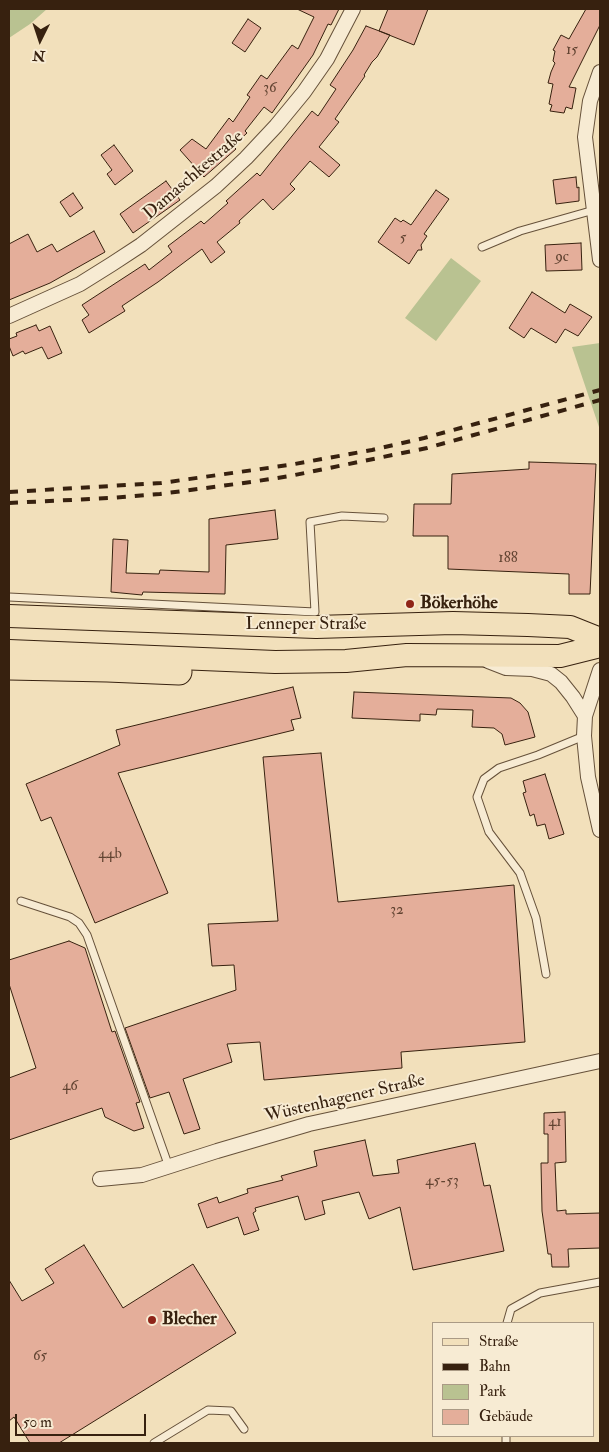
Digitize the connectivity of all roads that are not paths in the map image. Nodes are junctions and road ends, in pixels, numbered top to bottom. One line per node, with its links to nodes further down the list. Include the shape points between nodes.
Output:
1 (354, 9): 6 (street, Damaschkestraße, via 327,59 304,92 276,126 216,186 141,245 96,274)
2 (600, 72): 3 (street, via 590,101 584,137)
3 (594, 210): 4 (lane, via 520,231); 5 (street)
4 (482, 247)
5 (600, 260)
6 (9, 316)
7 (384, 518): 8 (lane, via 342,516 310,522 315,612)
8 (9, 597)
9 (9, 616): 10 (main road, Lenneper Straße, via 316,627 453,623 528,625 570,627)
10 (600, 639)
11 (600, 646): 13 (main road, Lenneper Straße, via 560,656)
12 (9, 651): 14 (main road, Lenneper Straße)
13 (470, 654): 14 (main road, Lenneper Straße, via 319,662); 18 (street, via 506,668 551,674 561,682)
14 (204, 660): 17 (main road)
15 (9, 667): 17 (highway)
16 (600, 670): 18 (street)
17 (179, 672)
18 (585, 716): 19 (street)
19 (584, 736): 20 (street, via 588,777); 22 (lane, via 499,768 484,779 477,797 489,832 520,873 536,918)
20 (600, 830)
21 (21, 901): 24 (lane, via 70,917 87,935)
22 (546, 974)
23 (600, 1061): 24 (street, Wüstenhagener Straße, via 309,1124)
24 (169, 1167): 25 (street, Wüstenhagener Straße, via 142,1176)
25 (100, 1179)
26 (600, 1282): 27 (lane, via 540,1293 511,1309)
27 (507, 1322)
28 (244, 1429): 29 (lane, via 231,1411 208,1410)
29 (154, 1443)

